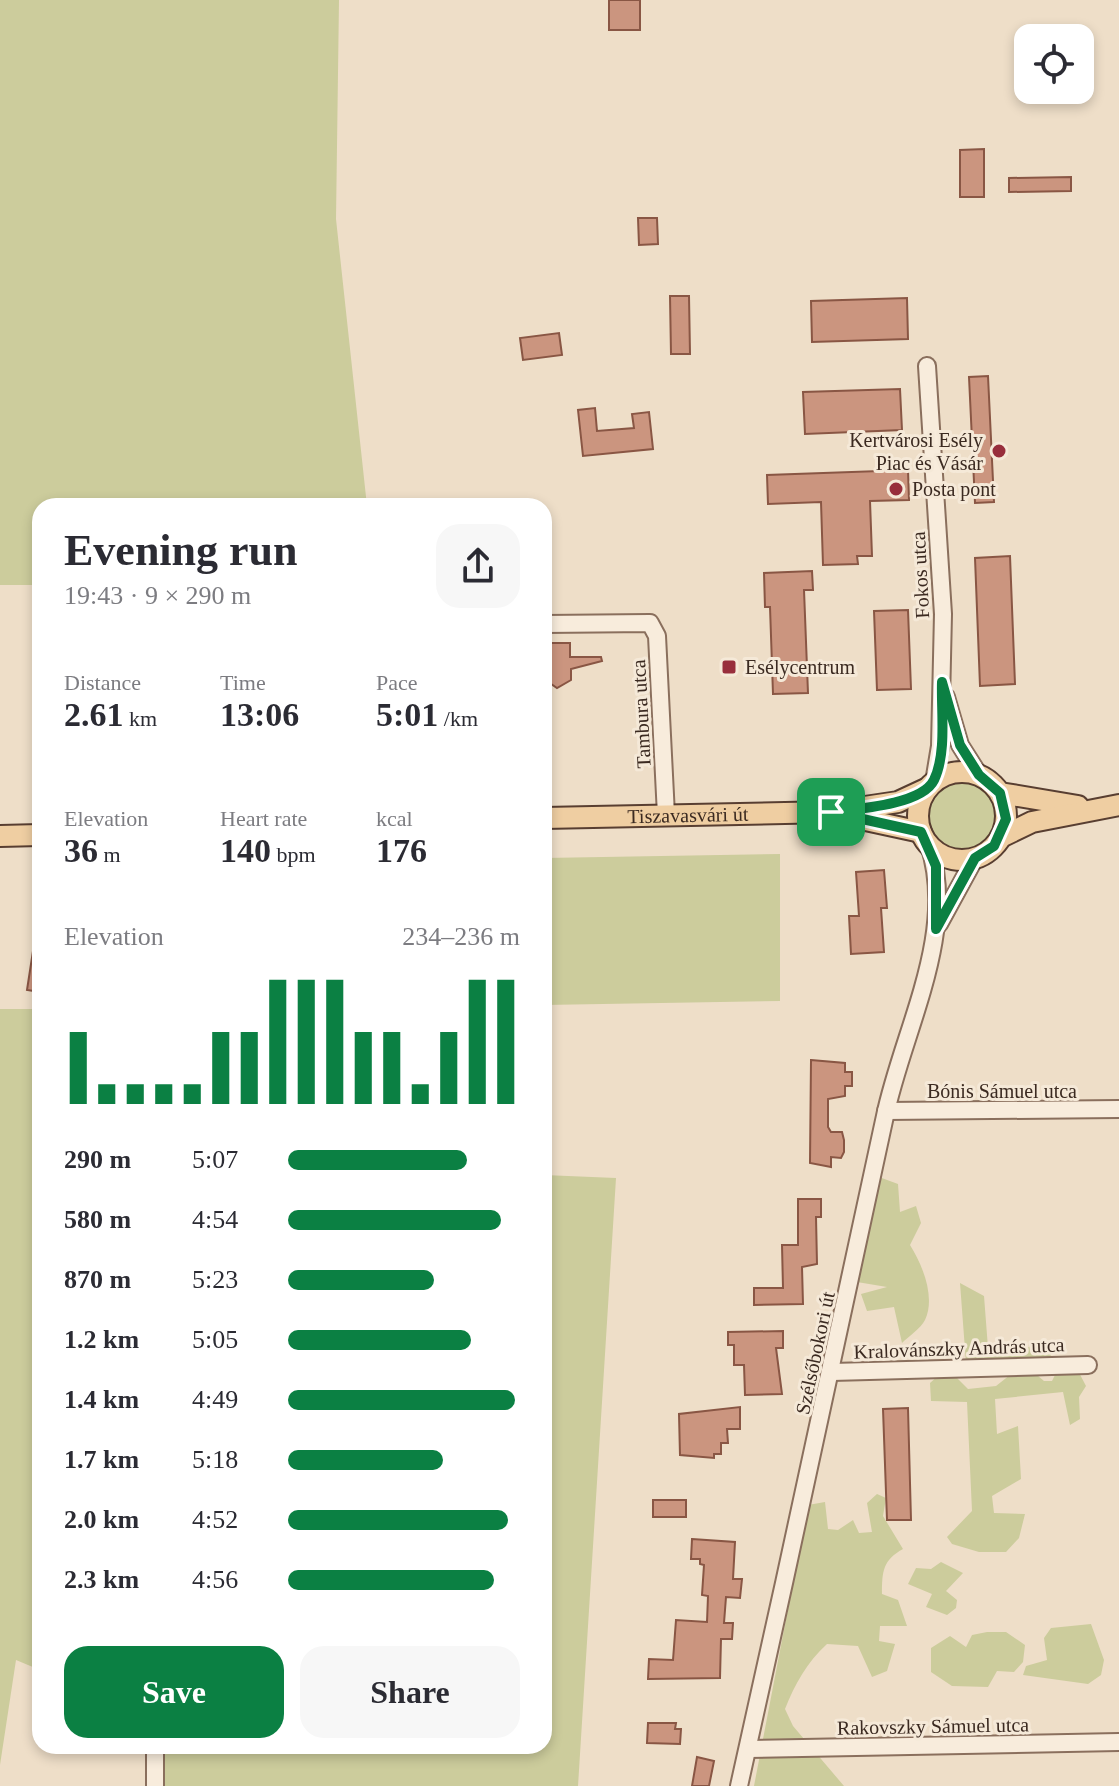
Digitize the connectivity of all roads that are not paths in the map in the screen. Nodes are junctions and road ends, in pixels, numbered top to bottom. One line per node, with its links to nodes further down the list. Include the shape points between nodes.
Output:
1 (927, 366): 3 (street, Fokos utca, via 943,614)
2 (552, 624): 10 (street, Tambura utca, via 650,623 657,636)
3 (942, 682): 4 (street, via 960,745); 5 (street, Fokos utca)
4 (979, 775): 5 (main road, via 956,772); 6 (main road)
5 (930, 786): 9 (main road, via 898,802); 15 (main road, via 918,815)
6 (1000, 793): 8 (main road); 14 (main road, via 1006,819)
7 (1119, 805): 8 (main road)
8 (1092, 808): 14 (main road, via 1032,822)
9 (831, 812): 10 (main road, Tiszavasvári út); 15 (main road)
10 (666, 815): 11 (main road, Tiszavasvári út)
11 (552, 818)
12 (32, 835): 13 (main road)
13 (0, 836)
14 (1001, 837): 16 (main road)
15 (925, 839): 16 (main road, via 955,859); 17 (street, via 936,866)
16 (975, 858): 17 (street)
17 (936, 929): 19 (street, Szélsőbokori út)
18 (1119, 1109): 19 (street, Bónis Sámuel utca)
19 (886, 1111): 21 (street, Szélsőbokori út)
20 (1088, 1365): 21 (street, Kralovánszky András utca)
21 (832, 1372): 23 (street, Szélsőbokori út)
22 (1119, 1742): 23 (street, Rakovszky Sámuel utca)
23 (748, 1749): 26 (street, Szélsőbokori út)
24 (155, 1754): 25 (street)
25 (155, 1786)
26 (739, 1786)

